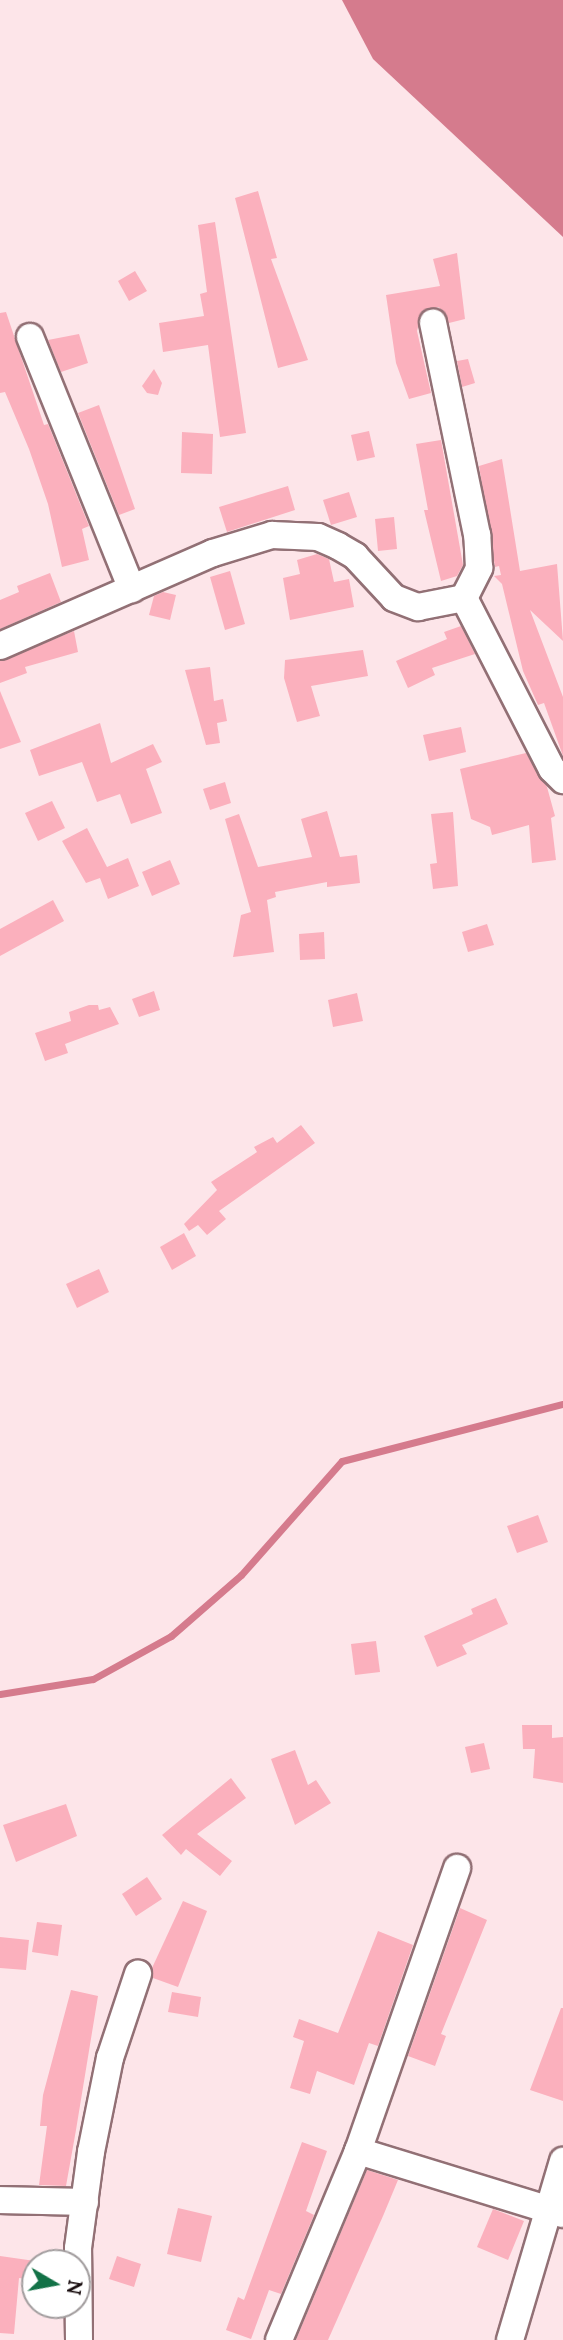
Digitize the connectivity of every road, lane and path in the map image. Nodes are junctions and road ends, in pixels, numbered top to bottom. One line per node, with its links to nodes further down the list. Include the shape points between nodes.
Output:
1 (433, 322): 4 (street, via 477,535 479,568)
2 (30, 337): 3 (street)
3 (132, 589): 4 (street, via 213,553 288,534 318,537 338,546 355,556 394,598 418,607); 5 (street)
4 (464, 598): 6 (street, via 552,769)
5 (0, 646)
6 (563, 780)
7 (457, 1868): 9 (street)
8 (138, 1973): 12 (street, via 110,2058)
9 (358, 2151): 13 (street); 15 (street)
10 (563, 2161): 13 (street)
11 (0, 2200): 12 (street)
12 (85, 2203): 14 (street, via 78,2248)
13 (555, 2211): 16 (street)
14 (79, 2340)
15 (279, 2340)
16 (510, 2340)

